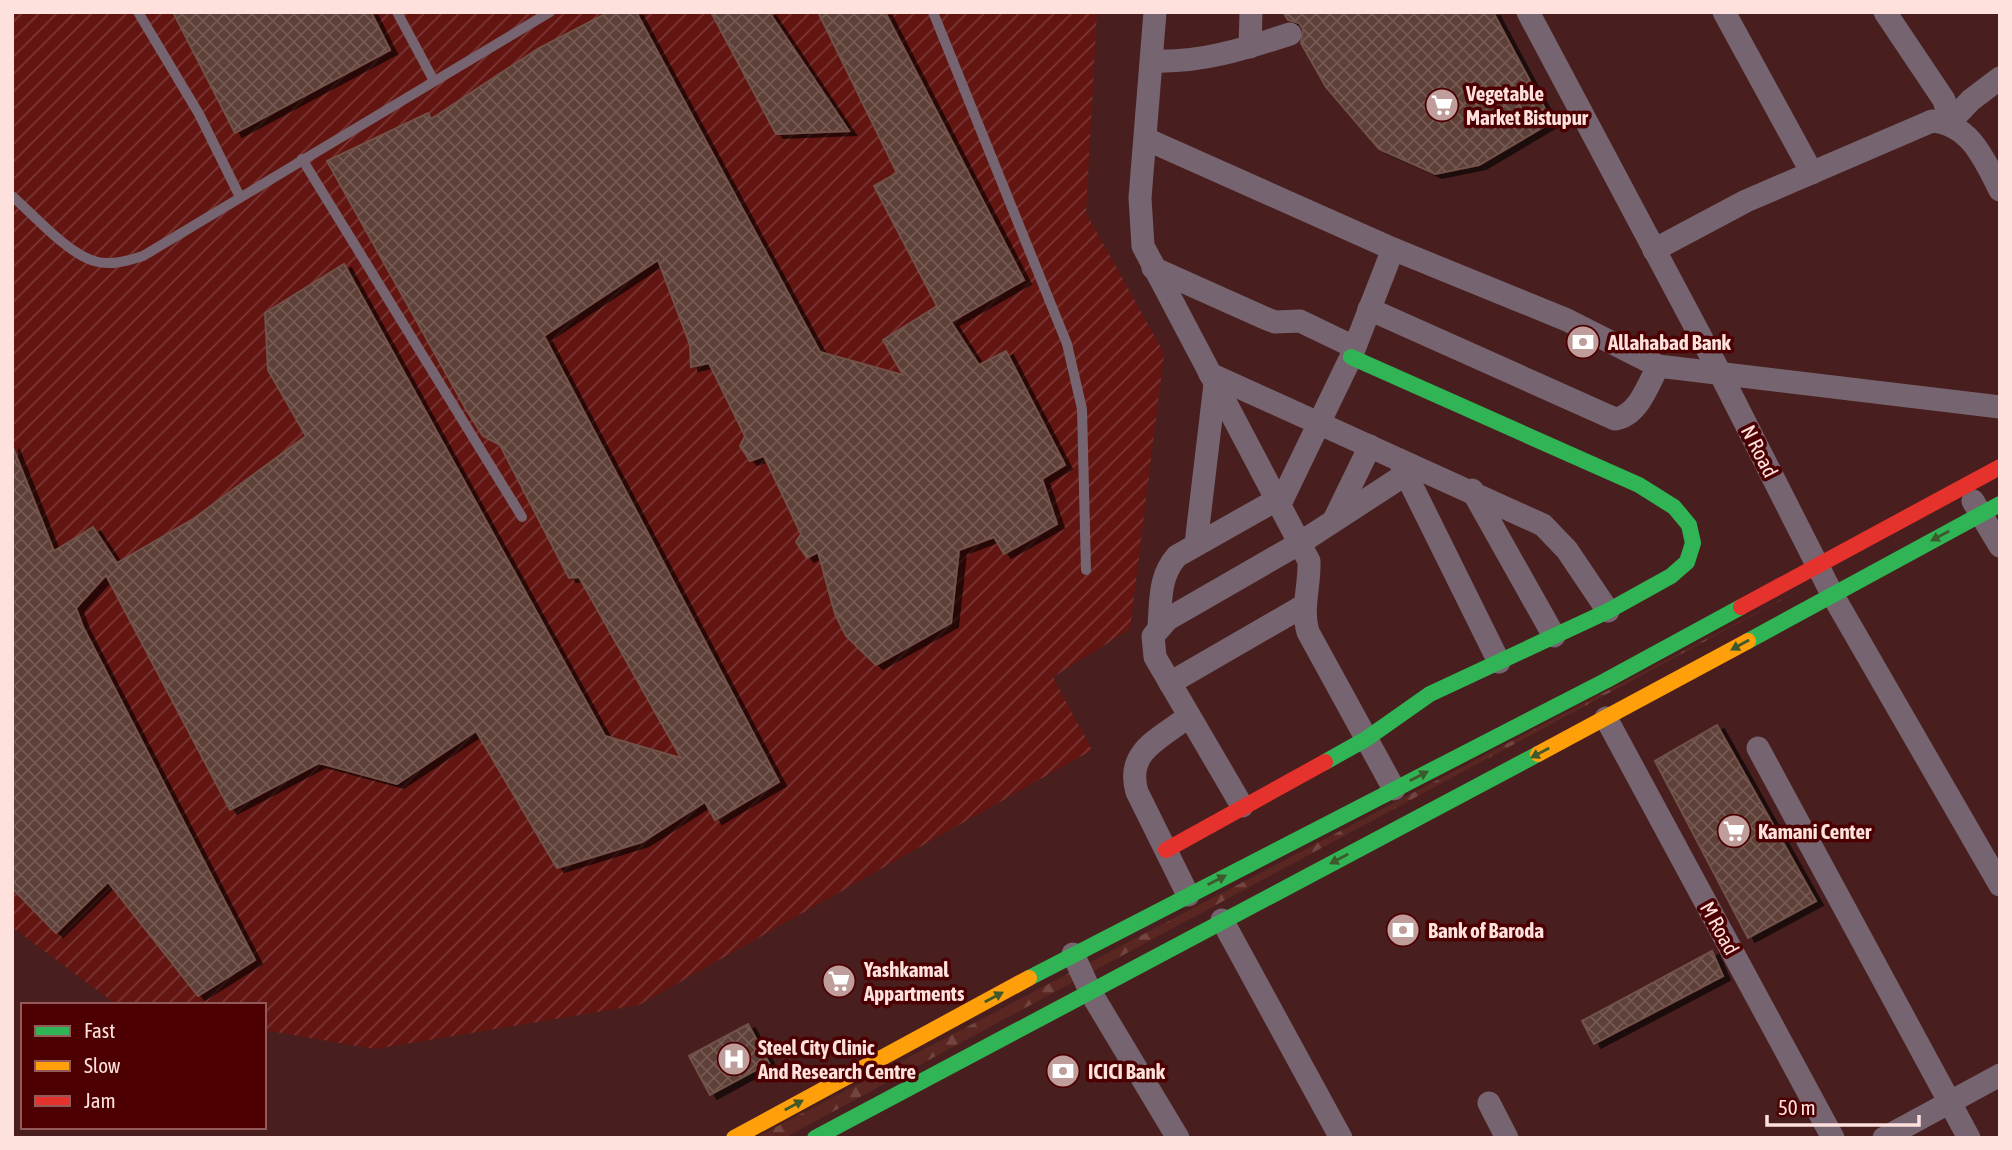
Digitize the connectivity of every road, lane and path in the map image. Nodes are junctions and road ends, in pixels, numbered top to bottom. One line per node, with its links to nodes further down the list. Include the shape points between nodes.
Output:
1 (138, 12): 21 (lane)
2 (397, 12): 14 (lane)
3 (551, 12): 14 (lane)
4 (933, 12): 45 (lane, via 1067,344 1082,409)
5 (1155, 12): 12 (street)
6 (1251, 12): 11 (street)
7 (1528, 12): 23 (street, N Road)
8 (1724, 12): 18 (street)
9 (1885, 12): 15 (street, via 1944,100)
10 (1290, 34): 11 (street)
11 (1250, 47): 12 (street, via 1184,62)
12 (1152, 61): 16 (street)
13 (2000, 78): 15 (street)
14 (434, 81): 17 (lane)
15 (1950, 122): 18 (street, via 1932,121); 19 (street, via 1969,138)
16 (1146, 139): 22 (street); 24 (street, via 1139,223)
17 (302, 159): 21 (lane); 39 (lane)
18 (1812, 173): 23 (street, via 1746,201)
19 (2000, 190)
20 (12, 196): 21 (lane, via 71,247 94,261 119,263 143,256)
21 (240, 197)
22 (1393, 249): 25 (street); 27 (street, via 1567,320)
23 (1654, 250): 28 (street, N Road)
24 (1153, 268): 26 (street, via 1275,322 1300,321); 29 (street)
25 (1369, 309): 26 (street); 27 (street, via 1615,419 1626,418 1634,410)
26 (1353, 352): 31 (street); 48 (street, via 1639,485 1674,507 1689,525 1693,542 1687,562)
27 (1658, 366): 28 (street)
28 (1720, 373): 30 (street); 44 (street, N Road)
29 (1212, 379): 31 (street); 37 (street); 42 (street)
30 (2000, 407)
31 (1320, 424): 32 (street); 37 (street)
32 (1370, 446): 33 (street); 40 (street)
33 (1402, 466): 36 (street); 40 (street); 51 (street)
34 (2000, 467): 35 (street)
35 (1964, 486): 38 (street); 44 (street)
36 (1472, 491): 48 (street, via 1543,525 1567,550); 50 (street)
37 (1279, 502): 41 (street); 42 (street)
38 (1990, 509): 43 (street); 46 (street, one-way to 46)
39 (523, 517)
40 (1334, 520): 41 (street)
41 (1300, 543): 47 (street, via 1309,561); 49 (street)
42 (1196, 544): 49 (street, via 1168,566 1162,581)
43 (2000, 546)
44 (1816, 565): 46 (street, N Road); 57 (street, one-way to 44, via 1605,681)
45 (1086, 570)
46 (1832, 594): 54 (street, one-way to 54); 60 (street, N Road)
47 (1305, 604): 52 (street); 55 (street, via 1308,632)
48 (1608, 611): 50 (street)
49 (1160, 626): 52 (street, via 1152,646)
50 (1554, 636): 51 (street)
51 (1499, 662): 55 (street, via 1430,694)
52 (1170, 683): 53 (street)
53 (1189, 716): 58 (street); 59 (street, via 1134,763 1137,792)
54 (1606, 718): 62 (street, one-way to 62); 73 (street, M Road)
55 (1366, 738): 57 (street); 58 (street)
56 (1758, 748): 66 (street)
57 (1394, 789): 61 (street, one-way to 57)
58 (1242, 806): 59 (street)
59 (1166, 850): 61 (street)
60 (2000, 885)
61 (1188, 895): 63 (street)
62 (1222, 920): 64 (street); 71 (street)
63 (1073, 954): 64 (street); 69 (street, one-way to 63)
64 (1091, 993): 68 (street); 70 (street)
65 (2000, 1074): 66 (street)
66 (1949, 1102): 74 (street); 75 (street)
67 (1489, 1103): 72 (street)
68 (829, 1134)
69 (734, 1138)
70 (1178, 1138)
71 (1341, 1138)
72 (1507, 1138)
73 (1833, 1138)
74 (1884, 1138)
75 (1969, 1138)

